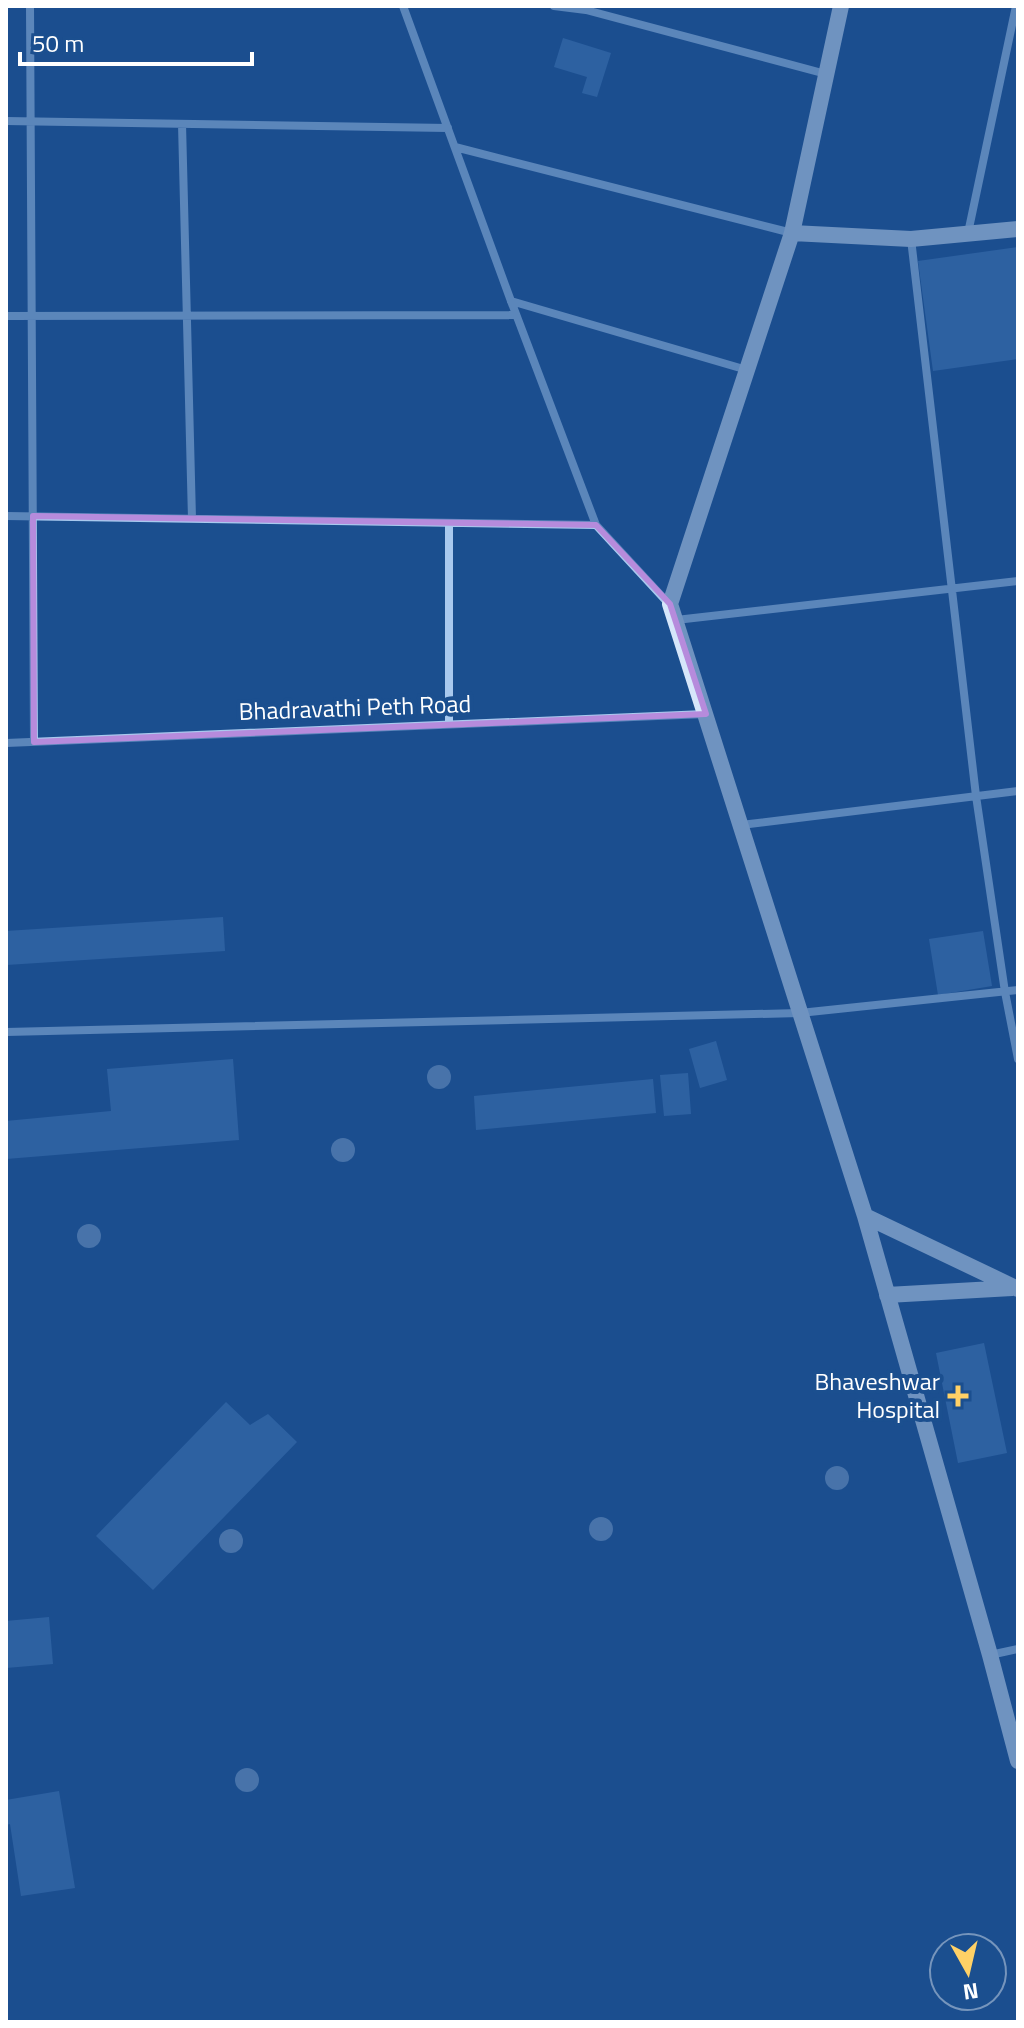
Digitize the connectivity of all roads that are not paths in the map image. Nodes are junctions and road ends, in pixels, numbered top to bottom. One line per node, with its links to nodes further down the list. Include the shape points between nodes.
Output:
1 (30, 6): 8 (street)
2 (403, 6): 10 (street)
3 (554, 6): 6 (street)
4 (841, 6): 6 (street)
5 (1016, 6): 14 (street)
6 (826, 74): 13 (street)
7 (6, 121): 8 (street)
8 (31, 121): 9 (street); 20 (street)
9 (182, 124): 10 (street); 17 (street)
10 (448, 128): 11 (street)
11 (455, 147): 13 (street); 16 (street)
12 (1018, 229): 14 (street)
13 (792, 233): 15 (street); 21 (street)
14 (968, 234): 15 (street)
15 (911, 239): 28 (street)
16 (511, 301): 18 (street); 21 (street)
17 (187, 315): 18 (street); 20 (street); 24 (street)
18 (516, 315): 26 (street)
19 (6, 316): 20 (street)
20 (32, 316): 23 (street)
21 (748, 370): 29 (street)
22 (6, 516): 23 (street)
23 (33, 516): 24 (street); 32 (street)
24 (192, 519): 25 (street)
25 (449, 523): 26 (street); 31 (street)
26 (596, 525): 29 (street)
27 (1018, 581): 28 (street)
28 (952, 589): 29 (street); 35 (street)
29 (673, 612): 30 (street)
30 (706, 714): 31 (street, Bhadravathi Peth Road); 36 (street)
31 (449, 724): 32 (street, Bhadravathi Peth Road)
32 (34, 742): 33 (street, Bhadravathi Peth Road)
33 (6, 743)
34 (1018, 791): 35 (street)
35 (976, 796): 36 (street); 38 (street)
36 (741, 825): 39 (street)
37 (1018, 990): 38 (street)
38 (1005, 992): 39 (street); 41 (street)
39 (800, 1013): 40 (street); 42 (street)
40 (6, 1032)
41 (1018, 1059)
42 (865, 1216): 43 (street); 44 (street)
43 (1016, 1288): 44 (street)
44 (887, 1295): 46 (street)
45 (1018, 1649): 46 (street)
46 (990, 1655): 47 (street)
47 (1018, 1761)

